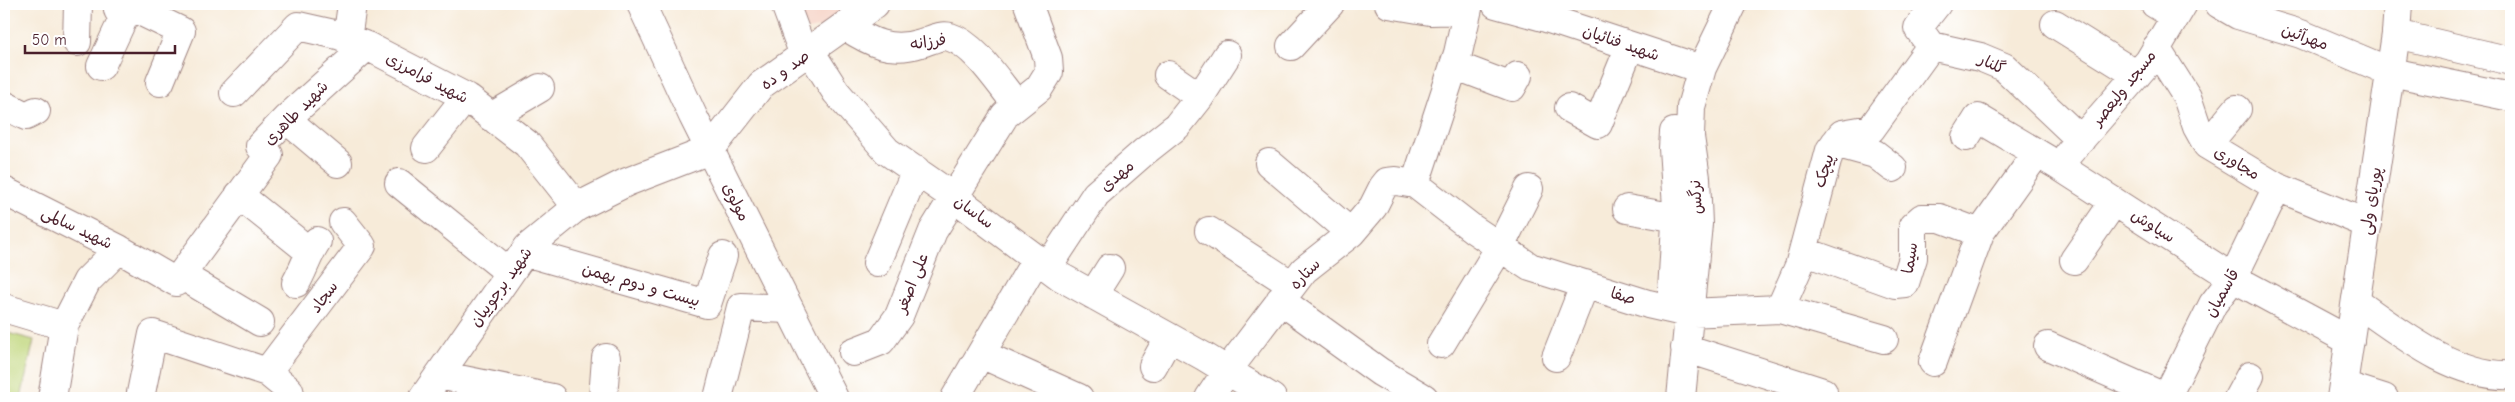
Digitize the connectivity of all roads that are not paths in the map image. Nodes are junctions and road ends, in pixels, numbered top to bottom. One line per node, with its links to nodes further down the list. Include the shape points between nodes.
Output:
1 (78, 4): 21 (street)
2 (352, 4): 22 (street)
3 (641, 4): 55 (street, مولوی)
4 (785, 4): 27 (street, ساسان)
5 (875, 4): 19 (street, صد و ده)
6 (1028, 4): 44 (street, via 1048,58 1049,72 1039,88)
7 (1330, 4): 23 (street)
8 (1389, 4): 16 (street, via 1430,11)
9 (1496, 4): 24 (street, شهید فنائیان)
10 (1717, 4): 32 (street, نرگس, via 1702,29)
11 (1733, 4): 96 (street, نرگس, via 1702,68 1691,107 1690,137 1698,224)
12 (1937, 4): 25 (street, via 1918,28)
13 (2219, 4): 33 (street, مهرآئین, via 2238,15 2301,34)
14 (2398, 4): 20 (street, پوریای ولی)
15 (115, 5): 31 (street, via 123,19); 37 (street, via 180,31)
16 (1468, 7): 30 (street)
17 (2171, 8): 26 (street, مسجد ولیعصر)
18 (2055, 24): 35 (street)
19 (845, 26): 27 (street, صد و ده); 44 (street, فرزانه, via 870,42 891,48 949,36 971,39 969,48)
20 (2396, 34): 29 (street); 33 (street, پوریای ولی)
21 (77, 42)
22 (357, 43): 39 (street, شهید فرامرزی, via 298,26); 40 (street, شهید فرامرزی); 49 (street, شهید طاهری)
23 (1291, 46)
24 (1630, 46): 32 (street, شهید فنائیان); 45 (street, via 1598,124)
25 (1931, 46): 51 (street, گلنار, via 1980,57 2004,67); 52 (street, پیچک, via 1871,129 1842,134)
26 (2156, 48): 35 (street, مسجد ولیعصر); 53 (street, مجاوری, via 2187,97)
27 (807, 53): 55 (street, صد و ده, via 761,85); 60 (street, ساسان, via 887,151)
28 (1227, 55): 42 (street, مهدی)
29 (2511, 61)
30 (1454, 65): 36 (street, via 1512,87); 62 (street)
31 (101, 66)
32 (1689, 66): 71 (street, نرگس, via 1674,124)
33 (2391, 72): 41 (street, مهرآئین); 73 (street, پوریای ولی)
34 (1168, 75): 42 (street)
35 (2137, 75): 51 (street, مسجد ولیعصر)
36 (1518, 76)
37 (160, 82)
38 (540, 88): 48 (street)
39 (234, 93)
40 (466, 97): 48 (street, شهید فرامرزی); 54 (street)
41 (2511, 97)
42 (1200, 98): 83 (street, مهدی, via 1176,126 1096,194)
43 (4, 105): 47 (street, via 26,116)
44 (1017, 105): 67 (street, via 1004,115)
45 (1569, 108)
46 (2238, 109): 53 (street)
47 (36, 111)
48 (491, 117): 69 (street, شهید فرامرزی, via 527,144)
49 (286, 119): 57 (street); 66 (street, شهید طاهری, via 260,146 269,155)
50 (1966, 137): 56 (street, سیاوش, via 1978,118)
51 (2080, 140): 56 (street, مسجد ولیعصر)
52 (1834, 143): 59 (street, via 1875,154); 79 (street, پیچک)
53 (2207, 145): 63 (street, مجاوری)
54 (426, 148)
55 (710, 150): 69 (street, شهید برجوییان, via 627,182); 94 (street, مولوی)
56 (2047, 159): 68 (street, سیاوش); 76 (street)
57 (338, 163)
58 (1269, 163): 75 (street)
59 (1893, 168)
60 (916, 170): 67 (street, ساسان); 84 (street)
61 (399, 183): 82 (street)
62 (1415, 184): 75 (street, ستاره, via 1387,182 1373,207); 77 (street, صفا)
63 (2277, 187): 73 (street, مجاوری); 86 (street, قاسمیان)
64 (1529, 189): 77 (street)
65 (4, 191): 78 (street, شهید سالمی)
66 (239, 195): 87 (street, شهید طاهری); 88 (street, via 314,246)
67 (955, 198): 83 (street, ساسان); 105 (street, علی اصغر, via 933,231 899,316 881,341)
68 (2114, 202): 81 (street); 86 (street, سیاوش)
69 (577, 207): 82 (street, شهید برجوییان)
70 (1627, 209): 71 (street)
71 (1677, 218): 96 (street, نرگس)
72 (343, 222): 112 (street, سجاد, via 362,246)
73 (2368, 224): 92 (street, پوریای ولی)
74 (1209, 231): 90 (street)
75 (1351, 233): 90 (street, ستاره, via 1304,270)
76 (1980, 233): 79 (street, سیما, via 1940,218 1922,218 1914,226 1913,258 1905,283 1895,284); 109 (street)
77 (1500, 247): 89 (street, صفا, via 1530,267); 102 (street)
78 (119, 249): 87 (street); 98 (street, شهید سالمی, via 87,281)
79 (1803, 251): 95 (street, پیچک, via 1790,290)
80 (723, 256): 82 (street, بیست و دوم بهمن, via 707,304)
81 (2074, 260)
82 (517, 262): 113 (street, شهید برجوییان)
83 (1043, 262): 91 (street, ساسان, via 1061,277); 106 (street, مهدی)
84 (877, 263)
85 (1110, 268): 91 (street)
86 (2233, 278): 101 (street, سیاوش); 132 (street, قاسمیان, via 2213,304)
87 (178, 279): 97 (street)
88 (296, 283)
89 (1586, 284): 96 (street, صفا); 107 (street)
90 (1286, 293): 111 (street, ستاره); 130 (street, via 1380,372)
91 (1093, 294): 99 (street, ساسان)
92 (2356, 302): 101 (street, پوریای ولی); 114 (street, via 2425,349 2470,369)
93 (4, 308): 98 (street)
94 (789, 308): 125 (street, via 741,307); 126 (street, مولوی)
95 (1780, 308): 96 (street, صفا); 100 (street, صفا)
96 (1679, 311): 104 (street, نرگس)
97 (260, 322)
98 (64, 326): 119 (street, شهید سالمی)
99 (1169, 337): 110 (street); 111 (street, ساسان)
100 (1884, 339)
101 (2350, 341): 117 (street, پوریای ولی)
102 (1441, 344)
103 (2048, 346): 132 (street)
104 (1685, 348): 116 (street); 131 (street, نرگس)
105 (853, 352)
106 (981, 354): 118 (street); 127 (street, مهدی)
107 (1556, 357)
108 (606, 358): 124 (street)
109 (1933, 362)
110 (1153, 366)
111 (1227, 371): 128 (street, ستاره); 129 (street, ساسان)
112 (267, 372): 120 (street, via 153,334); 121 (street, via 290,390)
113 (439, 375): 115 (street); 122 (street, شهید برجوییان)
114 (2511, 375)
115 (471, 390): 123 (street)
116 (1823, 392)
117 (2342, 392): 133 (street)
118 (1061, 395)
119 (52, 398)
120 (140, 398)
121 (290, 398)
122 (423, 398)
123 (552, 398)
124 (603, 398)
125 (718, 398)
126 (834, 398)
127 (956, 398)
128 (1209, 398)
129 (1272, 398)
130 (1424, 398)
131 (1681, 398)
132 (2167, 398)
133 (2384, 398)

